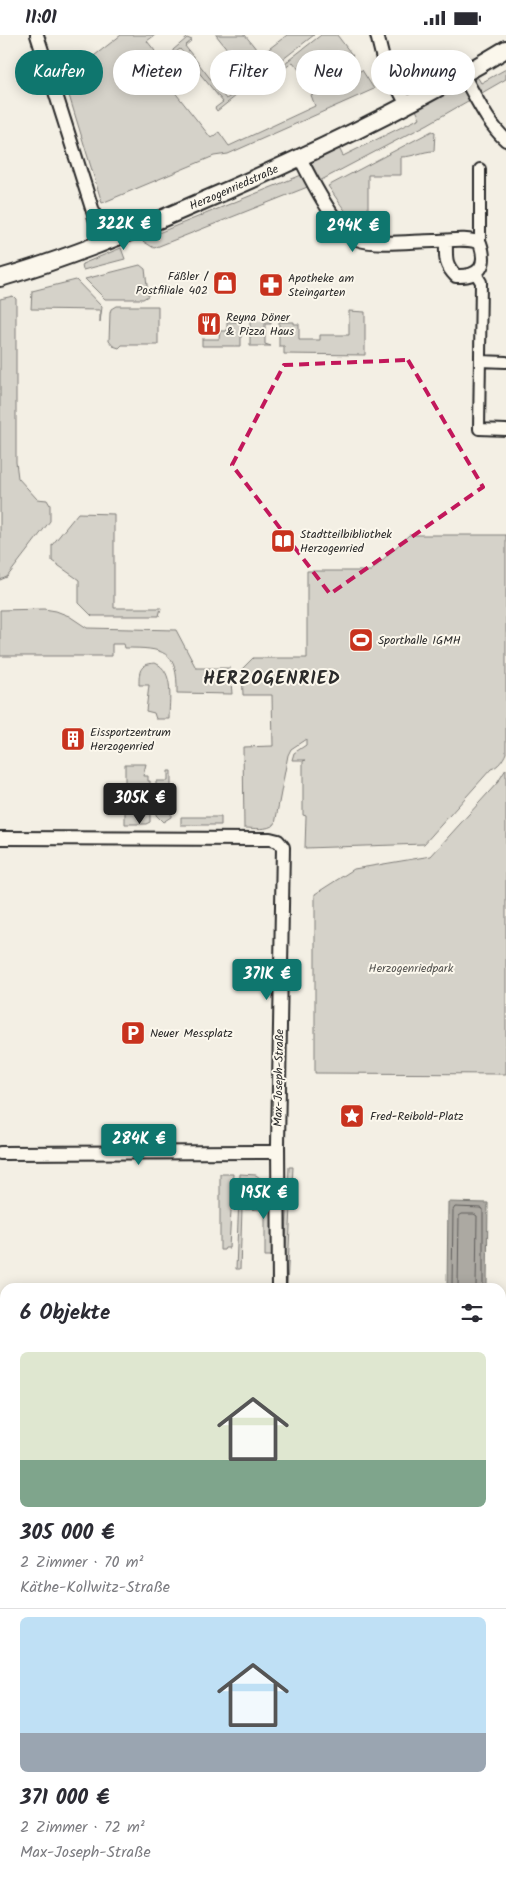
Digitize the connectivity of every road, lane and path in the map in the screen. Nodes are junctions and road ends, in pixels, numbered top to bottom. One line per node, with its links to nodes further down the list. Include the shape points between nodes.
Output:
1 (37, 35): 12 (street)
2 (377, 35): 7 (street, via 382,59)
3 (506, 49): 4 (street, Herzogenriedstraße)
4 (475, 68)
5 (426, 95): 7 (street, Herzogenriedstraße)
6 (475, 95): 8 (street)
7 (407, 105): 9 (street, Herzogenriedstraße)
8 (506, 140)
9 (300, 158): 11 (street, via 331,212 346,233 356,239 372,242); 12 (street, Herzogenriedstraße)
10 (480, 169): 13 (street)
11 (446, 241): 13 (street); 14 (street, via 446,263 451,271 456,276)
12 (103, 243): 15 (street, Herzogenriedstraße)
13 (480, 243): 14 (street, via 483,262)
14 (476, 274): 16 (street, via 481,282)
15 (0, 278)
16 (480, 361): 17 (street); 18 (street, via 479,429)
17 (506, 362)
18 (506, 430)
19 (0, 838): 20 (street, Max-Joseph-Straße, via 278,841 283,847)
20 (278, 1152): 21 (street); 22 (street, Max-Joseph-Straße)
21 (0, 1153)
22 (278, 1283)

